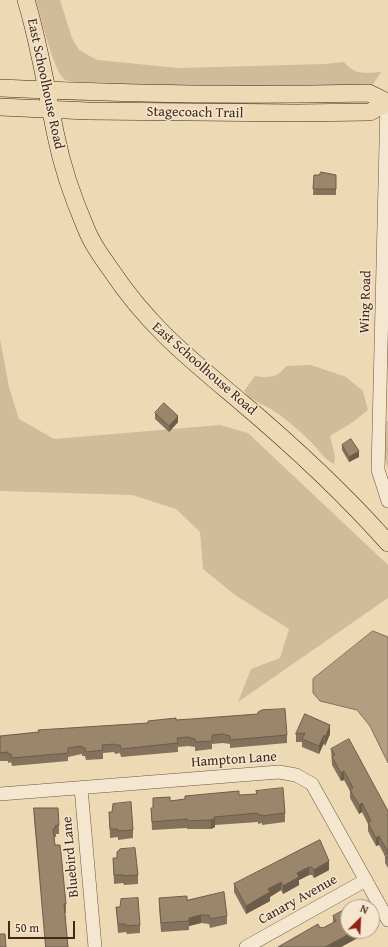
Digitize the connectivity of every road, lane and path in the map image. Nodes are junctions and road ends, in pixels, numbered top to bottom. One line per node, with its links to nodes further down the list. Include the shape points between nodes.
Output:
1 (26, 0): 3 (main road, East Schoolhouse Road)
2 (0, 88): 3 (main road, Stagecoach Trail)
3 (48, 90): 4 (main road, Stagecoach Trail, via 111,94 369,93); 6 (main road, East Schoolhouse Road)
4 (388, 102): 6 (main road, Stagecoach Trail, via 370,112 206,113); 7 (street, Wing Road, via 378,470)
5 (0, 107): 6 (main road, Stagecoach Trail)
6 (51, 110): 8 (main road, East Schoolhouse Road, via 66,176 85,228 133,303 179,351 313,465)
7 (388, 501)
8 (388, 543)
9 (81, 788): 10 (street, Hampton Lane); 11 (street, Hampton Lane, via 279,772 296,775 312,784); 13 (street, Bluebird Lane)
10 (0, 794)
11 (366, 880): 12 (street, Hampton Lane); 14 (street, Canary Avenue)
12 (388, 920)
13 (95, 947)
14 (246, 947)

